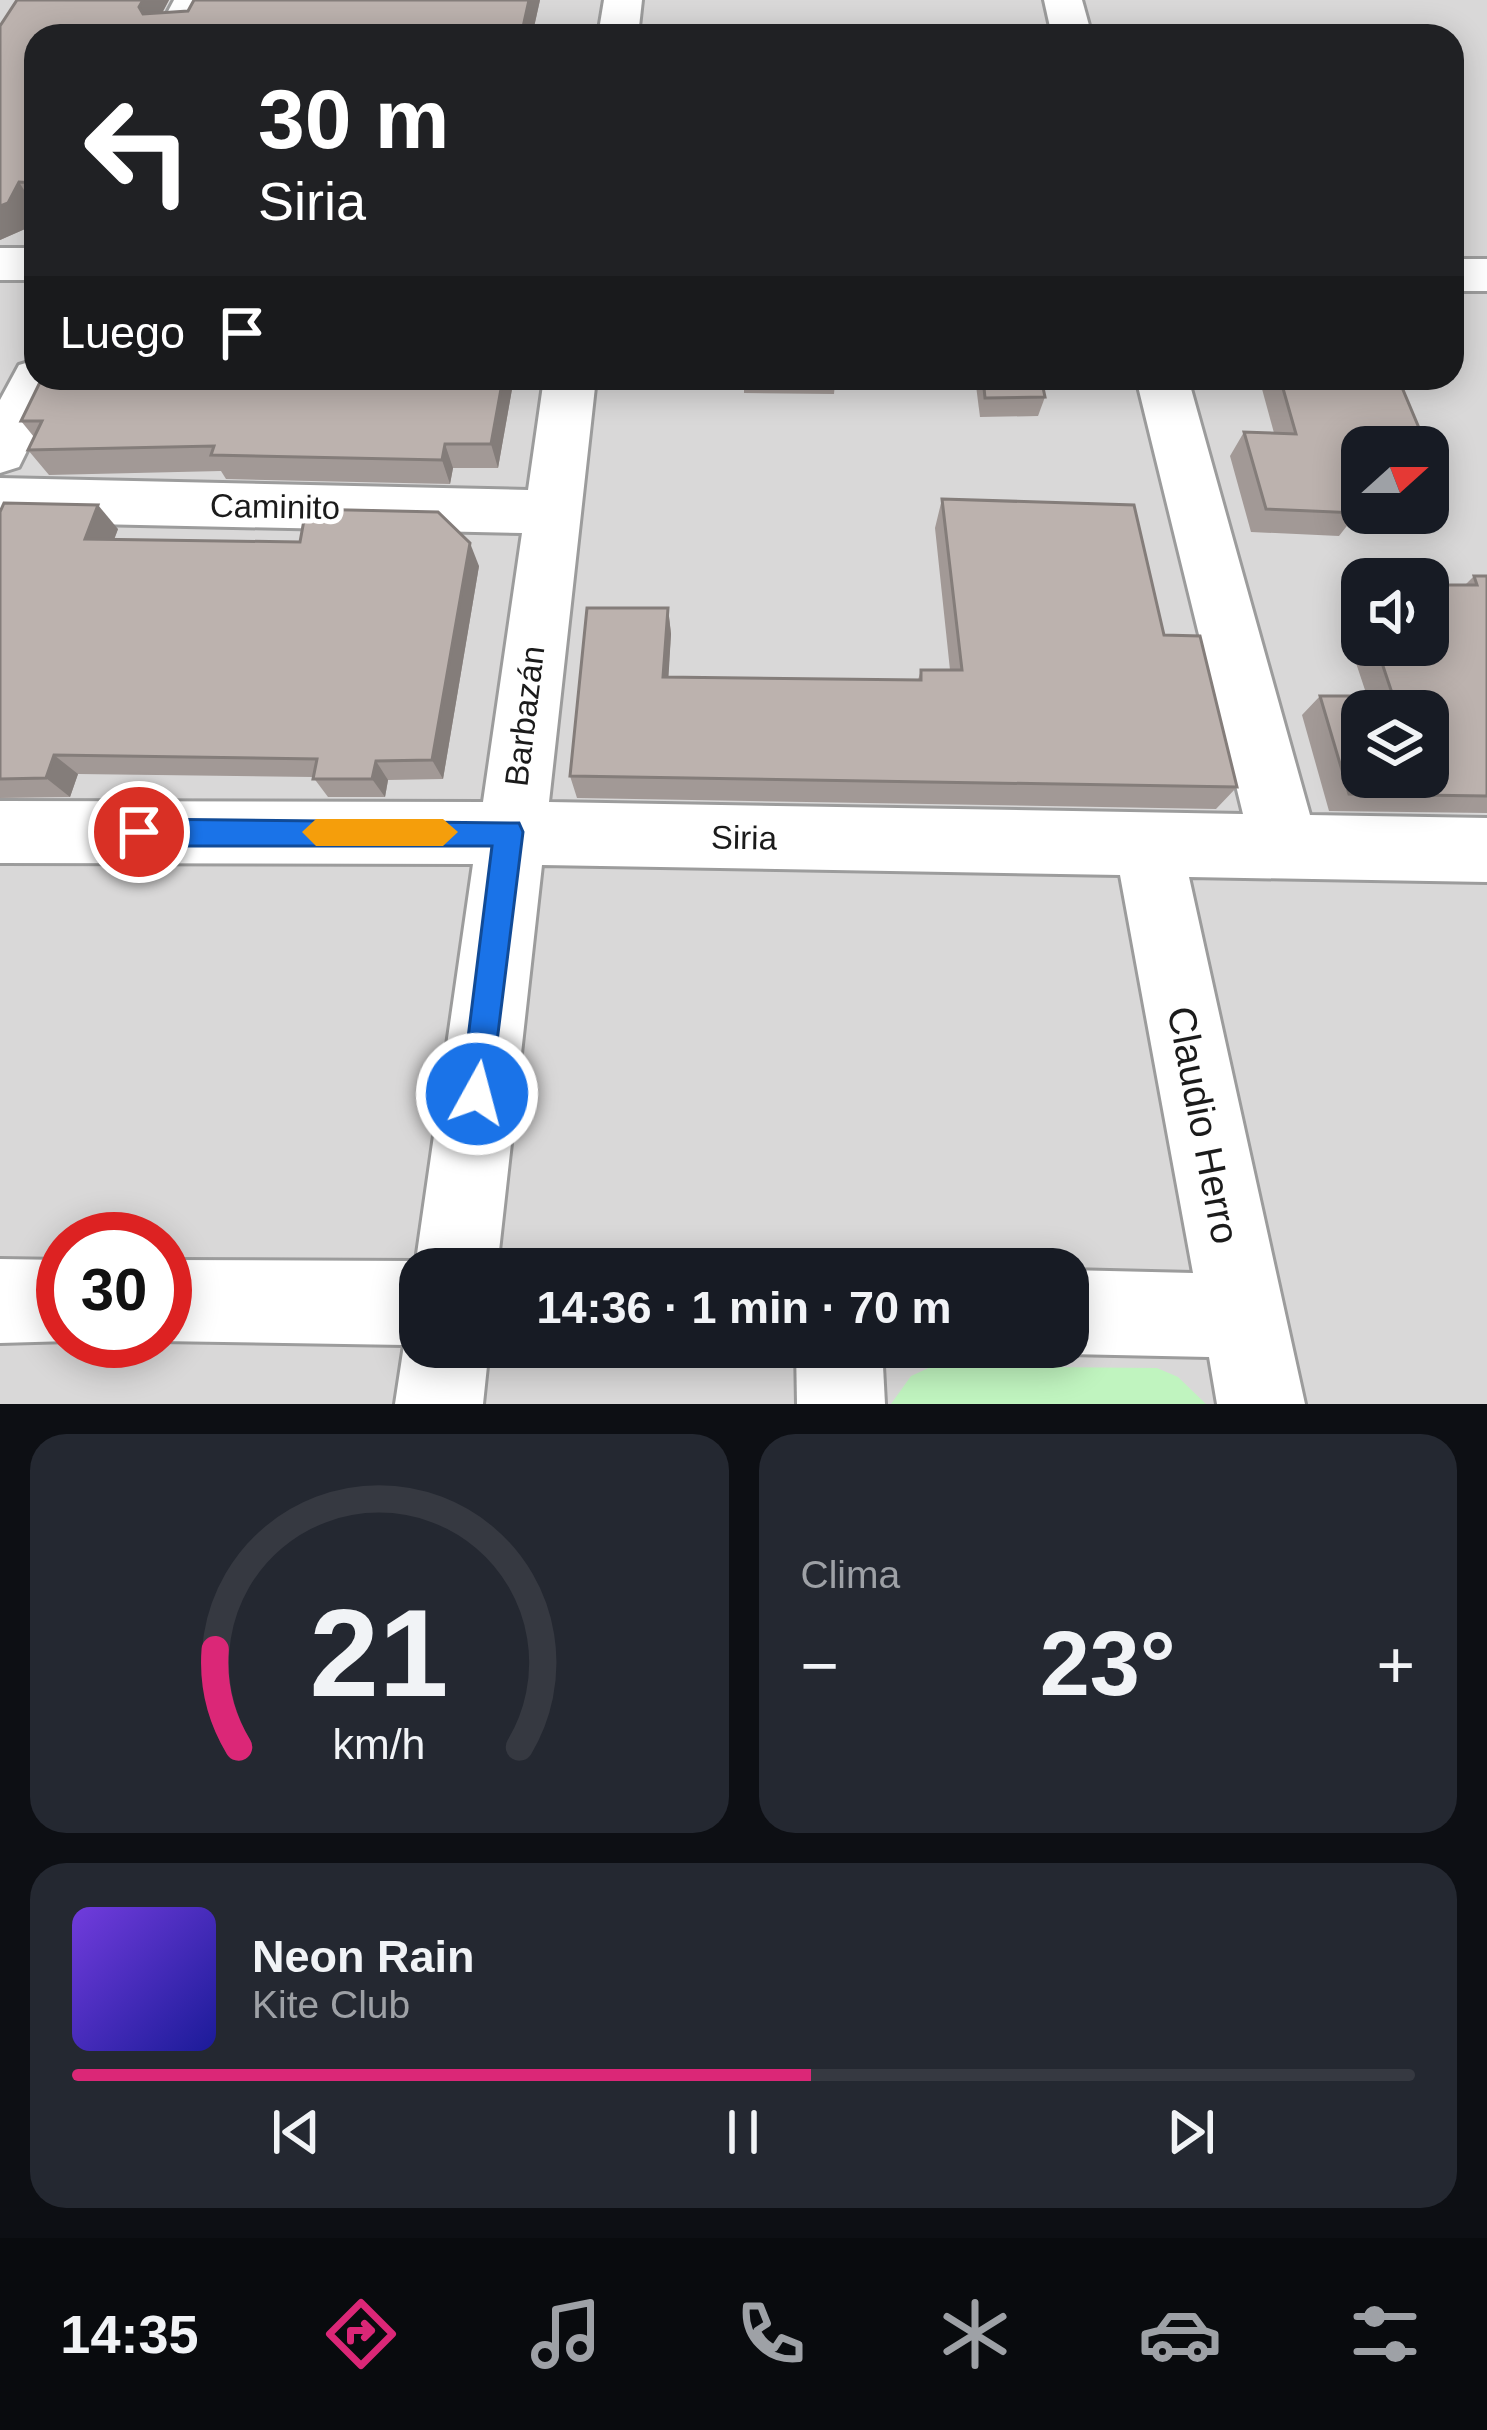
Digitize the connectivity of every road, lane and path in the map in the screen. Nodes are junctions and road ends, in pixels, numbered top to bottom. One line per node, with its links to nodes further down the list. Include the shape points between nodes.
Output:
1 (31, 390): 4 (street)
2 (568, 390): 6 (street, Barbazán)
3 (1165, 390): 10 (street)
4 (0, 453)
5 (0, 500): 6 (street, Caminito)
6 (550, 512): 8 (street, Barbazán)
7 (0, 832): 8 (street, Siria)
8 (508, 832): 9 (street, Siria); 12 (street, Barbazán)
9 (1148, 845): 10 (street, Siria); 18 (street, Claudio Herro)
10 (1285, 847): 11 (street, Siria)
11 (1487, 850)
12 (458, 1248)
13 (0, 1301): 14 (street)
14 (36, 1301)
15 (192, 1302): 16 (street)
16 (399, 1303)
17 (1089, 1312): 18 (street)
18 (1243, 1316): 23 (street, Claudio Herro)
19 (443, 1368): 21 (street)
20 (840, 1368): 22 (street)
21 (439, 1404)
22 (841, 1404)
23 (1261, 1404)

